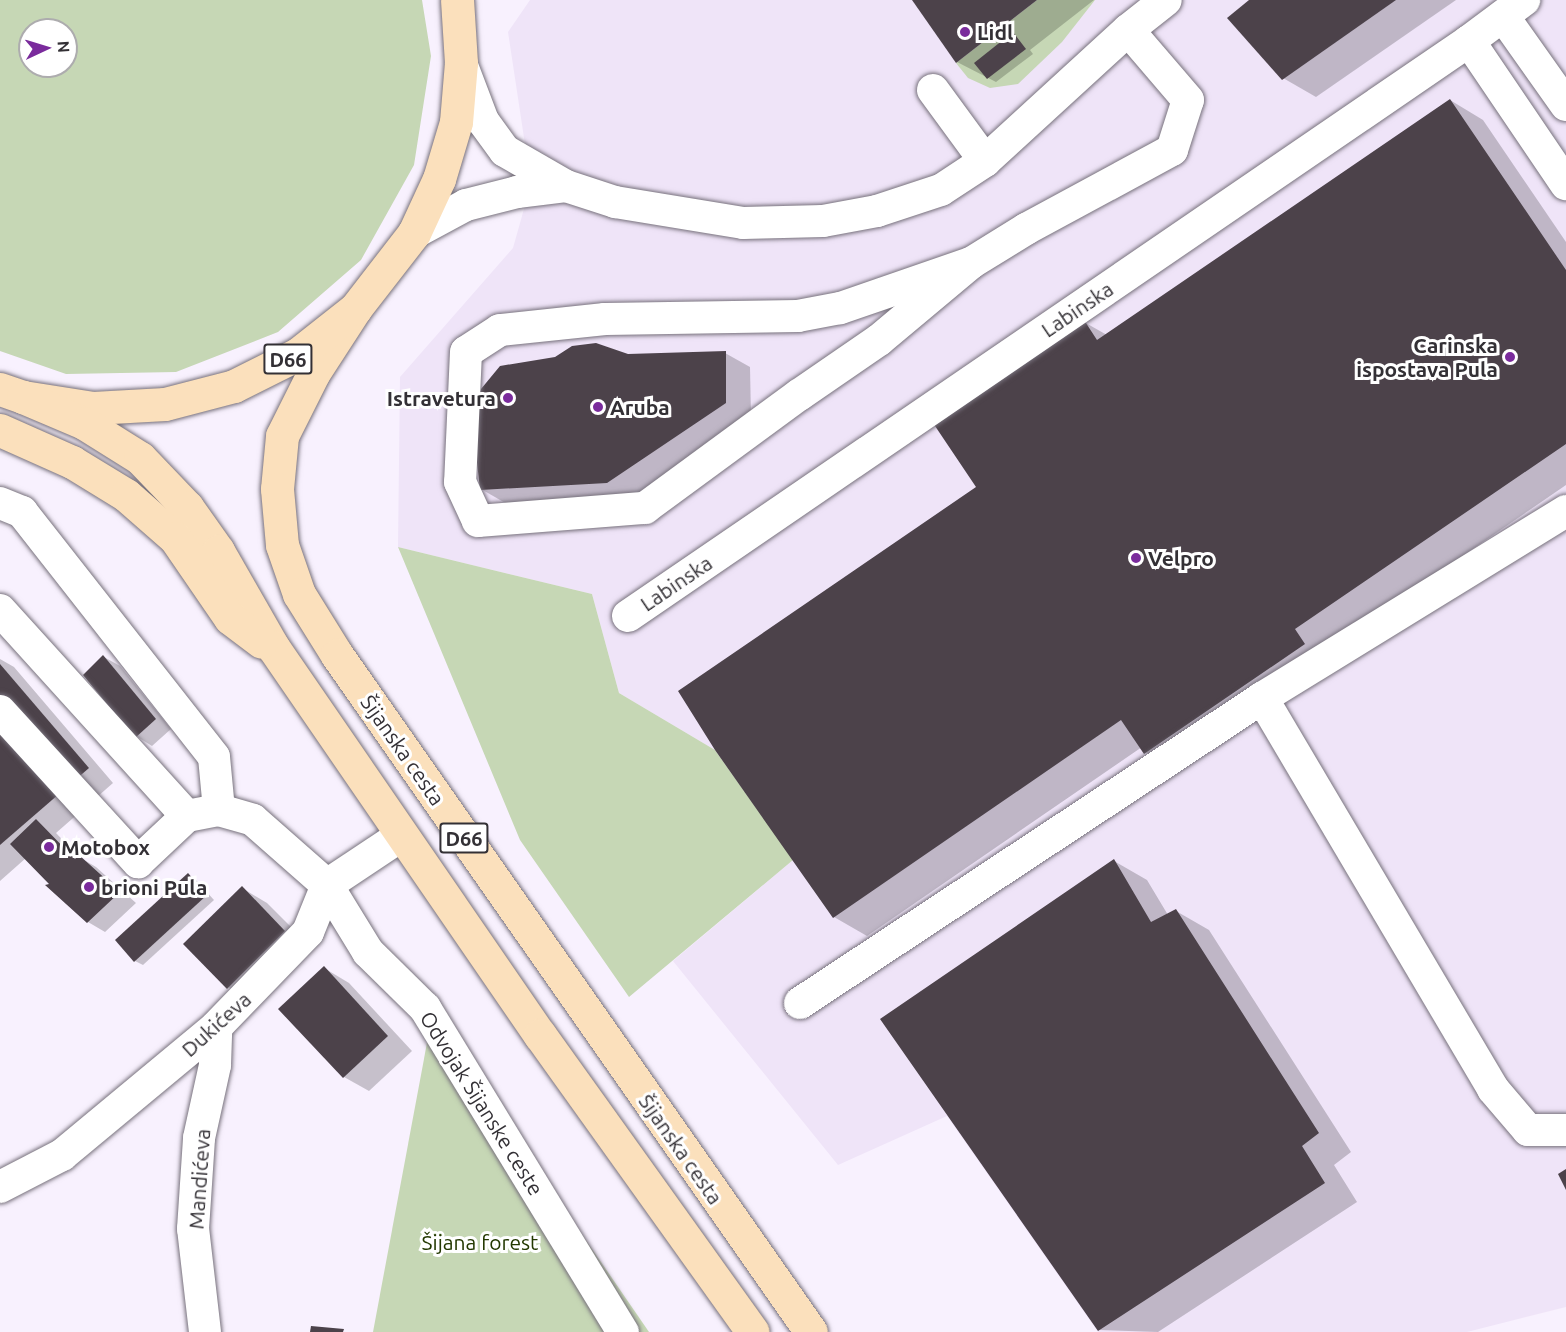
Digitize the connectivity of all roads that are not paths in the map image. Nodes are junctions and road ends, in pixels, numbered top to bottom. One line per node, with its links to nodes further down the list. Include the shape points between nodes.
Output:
1 (457, 0): 6 (main road, D66)
2 (1166, 0): 4 (street)
3 (1514, 8): 5 (street, Labinska); 8 (street)
4 (1128, 30): 9 (street); 13 (street, via 1188,100 1172,150)
5 (1469, 41): 10 (street); 20 (street, Labinska)
6 (461, 63): 11 (street, via 483,121 505,151); 12 (main road, D66, via 456,122 440,179)
7 (933, 90): 9 (street)
8 (1566, 105)
9 (985, 161): 11 (street, via 941,190 878,211 823,221 742,223 615,202)
10 (1566, 184)
11 (566, 186): 12 (street, via 517,192 466,205)
12 (414, 233): 14 (main road, D66)
13 (971, 263): 13 (street, via 840,308 798,316 605,319 500,330 466,352 460,482 478,521 645,508 879,340)
14 (355, 309): 15 (main road, D66, via 298,354 234,386 165,404 93,408); 35 (main road, Šijanska cesta / D66, via 313,374 282,436 277,489 282,545 298,594 357,685)
15 (11, 393): 21 (main road, D66, via 84,423 140,458 187,507 218,551)
16 (0, 430): 21 (main road, via 72,462 126,495 175,538 230,618 254,638)
17 (0, 503): 24 (street, via 22,512 214,757)
18 (1566, 511): 22 (street)
19 (0, 610): 25 (street)
20 (628, 616)
21 (273, 647): 26 (main road, D66)
22 (1262, 698): 28 (street); 30 (street, via 1493,1089 1528,1130)
23 (0, 711): 25 (street, via 138,862)
24 (219, 810): 25 (street); 27 (street, Odvojak Šijanske ceste, via 253,820)
25 (187, 816)
26 (402, 835): 27 (street); 34 (main road, D66)
27 (327, 885): 29 (street, Dukićeva, via 308,932); 33 (street, Odvojak Šijanske ceste, via 368,952 425,1008)
28 (800, 1003)
29 (216, 1027): 31 (street, Dukićeva, via 62,1155); 32 (street, Mandićeva, via 215,1065 199,1138 193,1229)
30 (1566, 1130)
31 (0, 1187)
32 (205, 1332)
33 (623, 1332)
34 (753, 1332)
35 (811, 1332)

